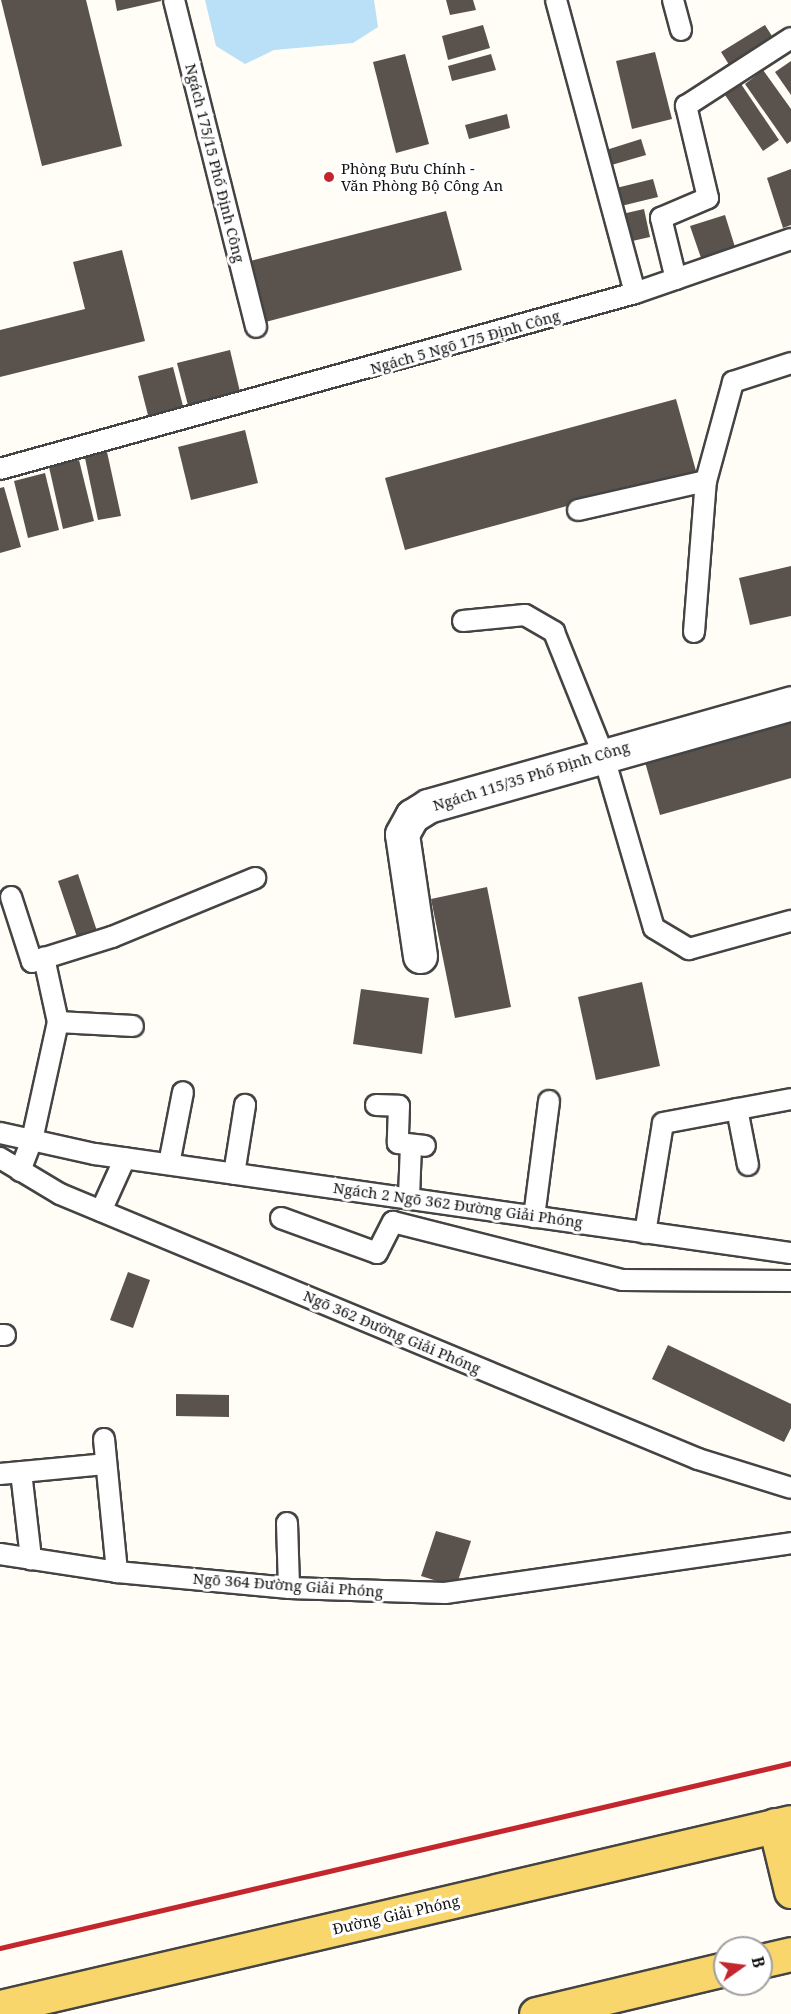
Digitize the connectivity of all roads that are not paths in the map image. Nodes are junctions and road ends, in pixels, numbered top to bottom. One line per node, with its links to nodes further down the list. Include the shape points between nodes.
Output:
1 (174, 0): 9 (lane, Ngách 175/15 Phố Định Công)
2 (556, 0): 8 (lane)
3 (674, 0): 4 (lane)
4 (681, 30)
5 (791, 38): 7 (lane, via 686,106 708,198 661,218)
6 (791, 238): 7 (lane, Ngách 5 Ngõ 175 Định Công)
7 (676, 279): 8 (lane, Ngách 5 Ngõ 175 Định Công)
8 (635, 294): 11 (lane, Ngách 5 Ngõ 175 Định Công)
9 (256, 327)
10 (791, 363): 12 (lane, via 733,382)
11 (0, 469)
12 (706, 481): 13 (lane); 15 (lane)
13 (578, 510)
14 (463, 621): 17 (lane, via 525,615 554,632)
15 (694, 632)
16 (791, 703): 17 (street, Ngách 115/35 Phố Định Công)
17 (603, 754): 20 (lane, via 654,928 689,949); 21 (street, Ngách 115/35 Phố Định Công, via 428,806 412,816 402,834)
18 (255, 878): 22 (lane, via 112,937)
19 (11, 897): 22 (lane, via 32,962)
20 (791, 921)
21 (420, 956)
22 (44, 958): 23 (lane)
23 (58, 1022): 24 (lane); 32 (lane)
24 (132, 1026)
25 (183, 1092): 35 (lane)
26 (791, 1099): 30 (lane)
27 (549, 1101): 41 (lane)
28 (376, 1104): 39 (lane, via 399,1106 398,1143 418,1145)
29 (245, 1105): 38 (lane)
30 (737, 1109): 36 (lane); 43 (lane, via 663,1123)
31 (0, 1133): 32 (lane, Ngách 2 Ngõ 362 Đường Giải Phóng)
32 (32, 1140): 34 (lane, Ngách 2 Ngõ 362 Đường Giải Phóng); 37 (lane)
33 (0, 1158): 37 (lane, Ngõ 362 Đường Giải Phóng)
34 (124, 1158): 35 (lane, Ngách 2 Ngõ 362 Đường Giải Phóng); 40 (lane)
35 (169, 1164): 38 (lane, Ngách 2 Ngõ 362 Đường Giải Phóng)
36 (748, 1165)
37 (20, 1171): 40 (lane, Ngõ 362 Đường Giải Phóng, via 60,1194)
38 (234, 1174): 39 (lane, Ngách 2 Ngõ 362 Đường Giải Phóng)
39 (409, 1197): 41 (lane, Ngách 2 Ngõ 362 Đường Giải Phóng)
40 (102, 1211): 50 (lane, Ngõ 362 Đường Giải Phóng, via 698,1459)
41 (534, 1217): 43 (lane, Ngách 2 Ngõ 362 Đường Giải Phóng)
42 (281, 1218): 45 (lane, via 377,1253 393,1222 622,1280)
43 (645, 1233): 44 (lane, Ngách 2 Ngõ 362 Đường Giải Phóng)
44 (791, 1253)
45 (791, 1281)
46 (104, 1439): 47 (lane)
47 (105, 1464): 48 (lane); 55 (lane)
48 (21, 1472): 49 (lane); 54 (lane)
49 (0, 1474)
50 (791, 1488)
51 (287, 1523): 56 (lane)
52 (791, 1543): 56 (lane, Ngõ 364 Đường Giải Phóng, via 445,1593)
53 (0, 1554): 54 (lane, Ngõ 364 Đường Giải Phóng)
54 (31, 1559): 55 (lane, Ngõ 364 Đường Giải Phóng)
55 (117, 1572): 56 (lane, Ngõ 364 Đường Giải Phóng)
56 (289, 1588)
57 (783, 1824): 58 (main road); 62 (main road, Đường Giải Phóng)
58 (791, 1891)
59 (791, 1954): 60 (main road)
60 (773, 1958)
61 (713, 1972): 63 (main road)
62 (0, 2007)
63 (536, 2014)

